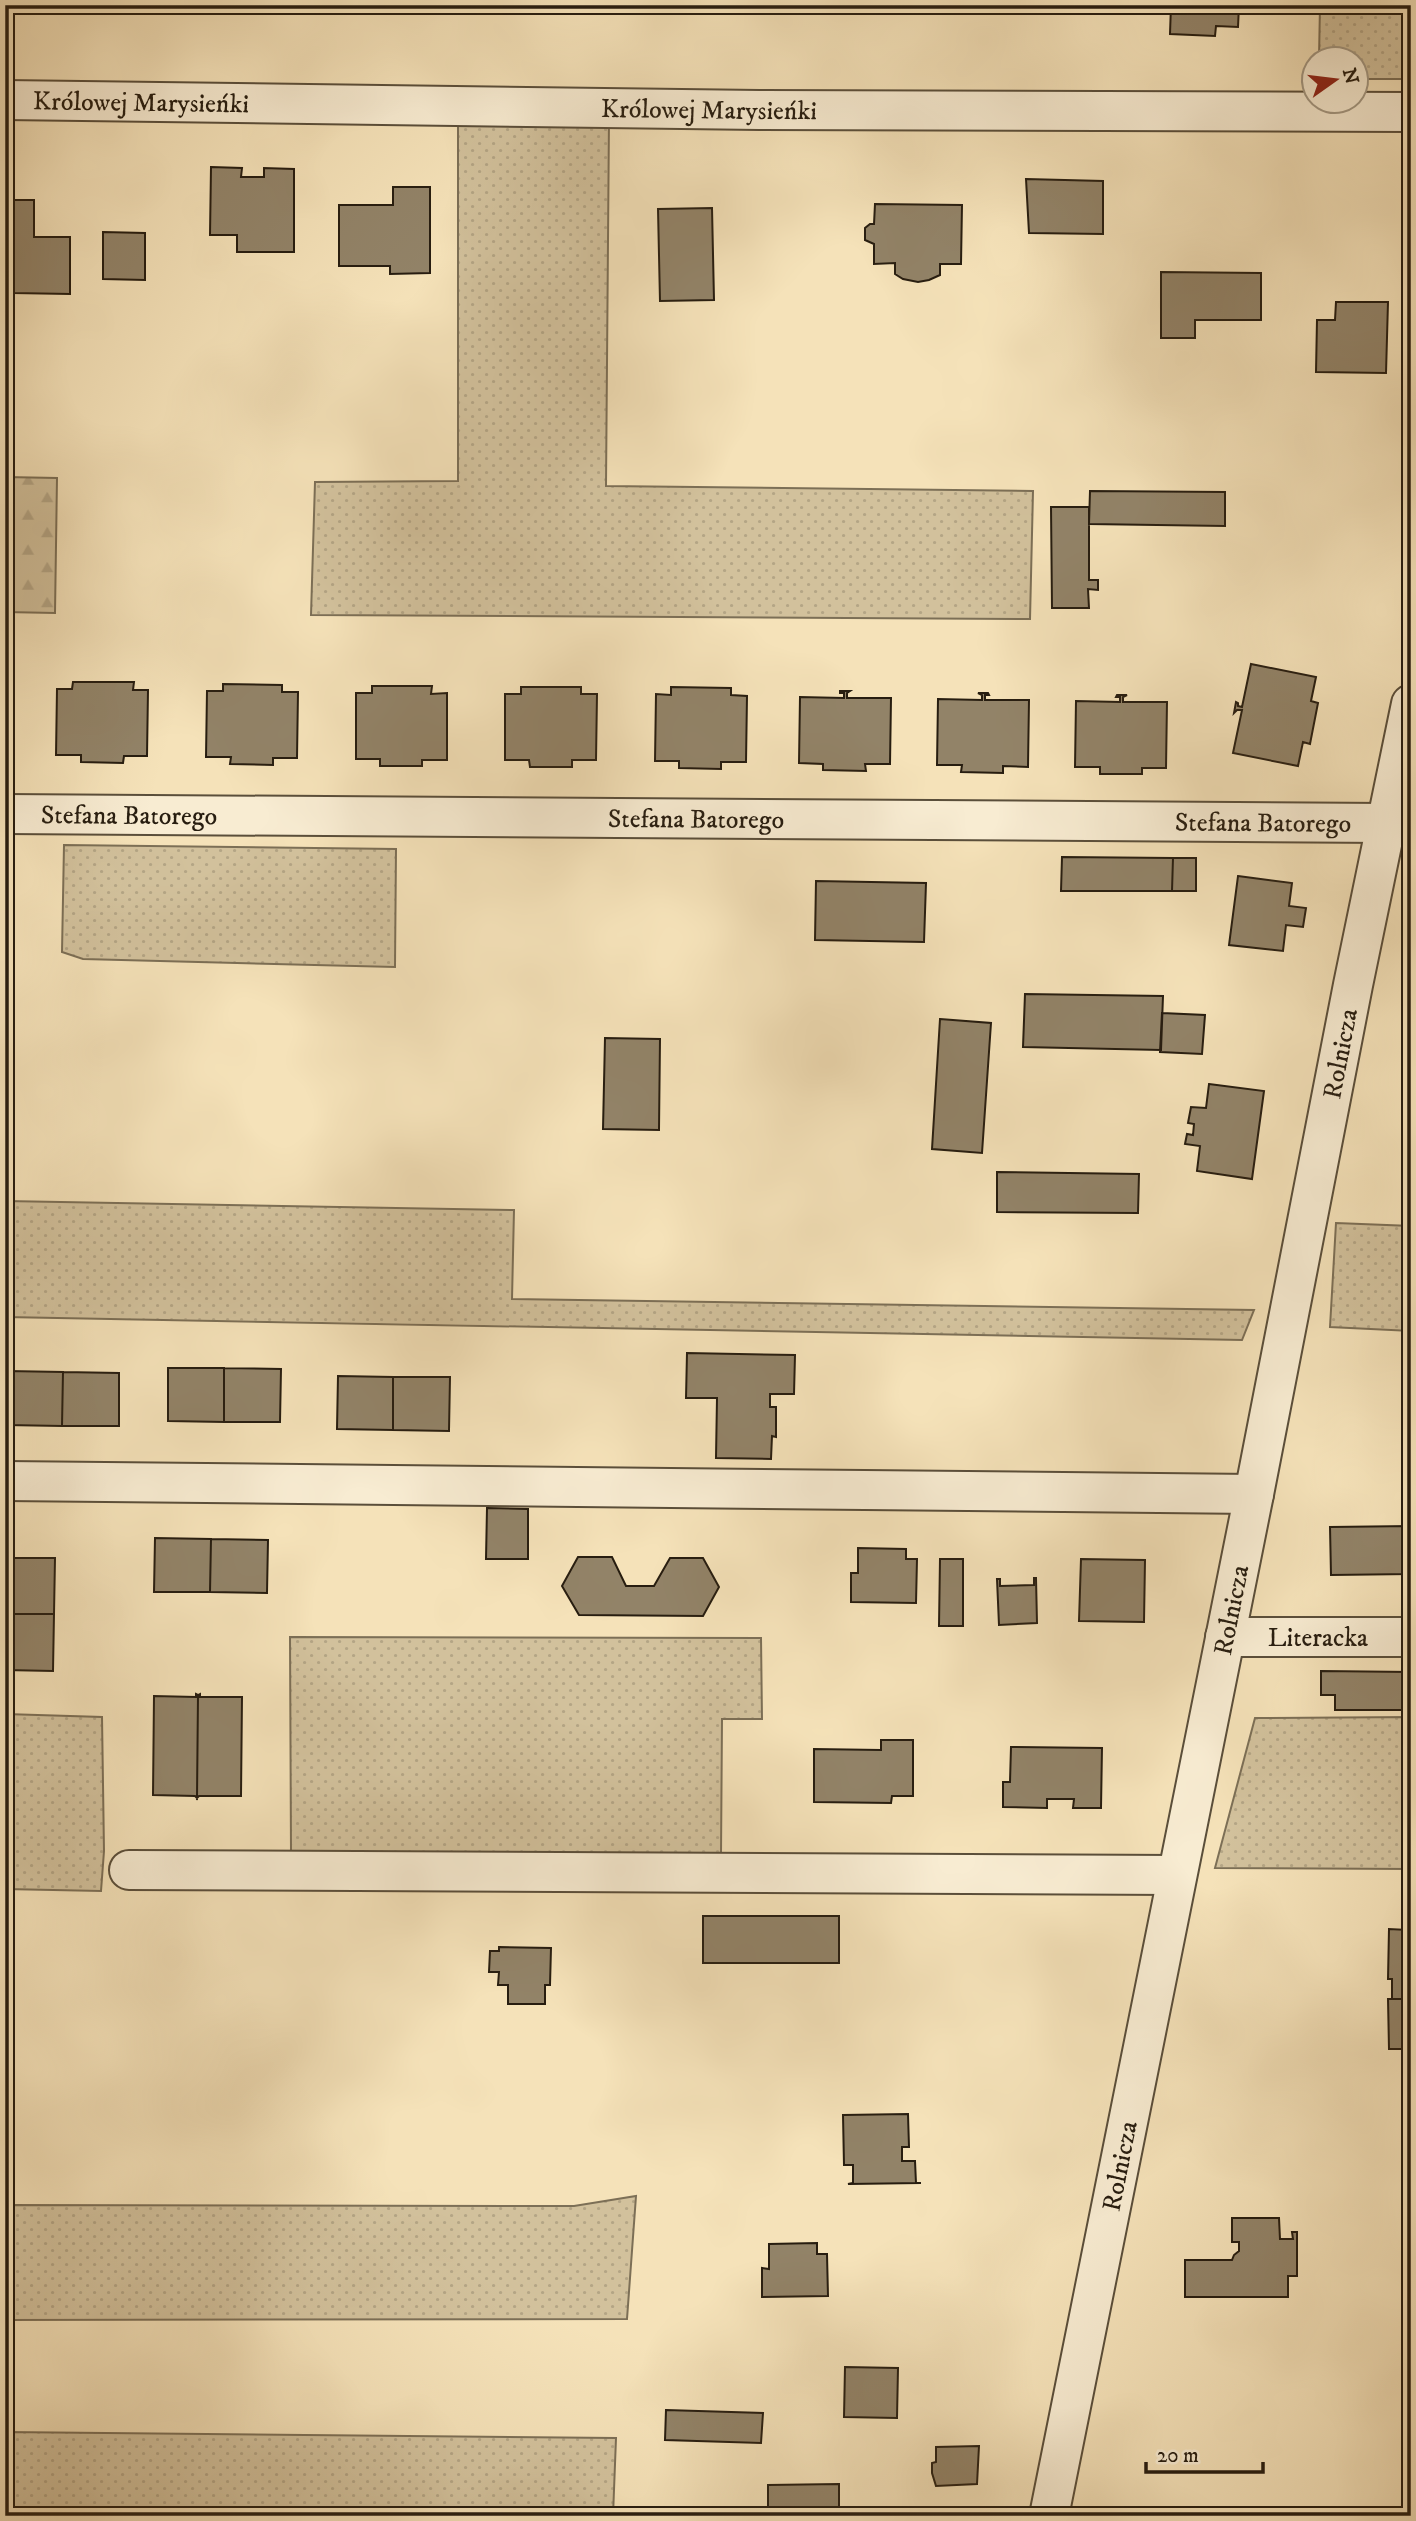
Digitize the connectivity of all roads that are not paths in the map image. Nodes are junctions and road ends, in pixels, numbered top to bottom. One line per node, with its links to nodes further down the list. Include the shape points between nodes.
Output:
1 (5, 100): 2 (street, Królowej Marysieńki, via 759,110)
2 (1411, 112)
3 (1409, 725): 5 (street, Rolnicza)
4 (5, 814): 5 (street, Stefana Batorego)
5 (1387, 823): 7 (street, Rolnicza)
6 (5, 1481): 7 (street)
7 (1254, 1494): 8 (street, Rolnicza)
8 (1225, 1637): 9 (street, Literacka); 11 (street, Rolnicza)
9 (1411, 1637)
10 (129, 1870): 11 (street)
11 (1177, 1875): 12 (street, Rolnicza)
12 (1049, 2516)

